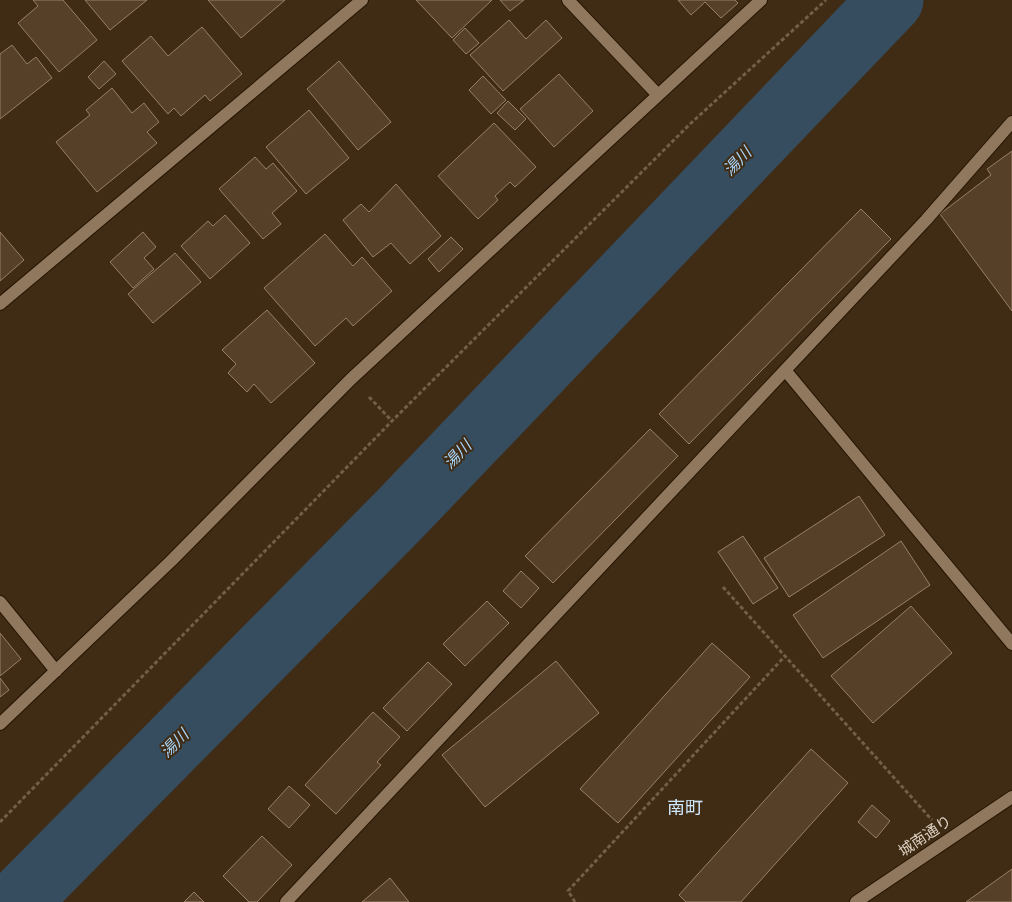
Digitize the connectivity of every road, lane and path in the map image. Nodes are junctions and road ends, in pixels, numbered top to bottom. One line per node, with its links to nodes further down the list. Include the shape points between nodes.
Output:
1 (362, 0): 7 (street)
2 (568, 0): 5 (street)
3 (761, 0): 5 (street)
4 (826, 0): 10 (path, via 690,124)
5 (658, 95): 9 (street)
6 (1012, 122): 8 (street, via 926,220)
7 (0, 304)
8 (785, 370): 13 (street); 20 (street)
9 (351, 379): 10 (path); 15 (street, via 171,561)
10 (392, 421): 18 (path)
11 (723, 586): 14 (path)
12 (0, 602): 15 (street)
13 (1012, 644)
14 (785, 656): 19 (path); 21 (path, via 568,890)
15 (56, 671): 16 (street)
16 (0, 724)
17 (1012, 797): 19 (street, 城南通り)
18 (0, 822)
19 (949, 840): 22 (street, 城南通り)
20 (286, 902)
21 (575, 902)
22 (856, 902)

